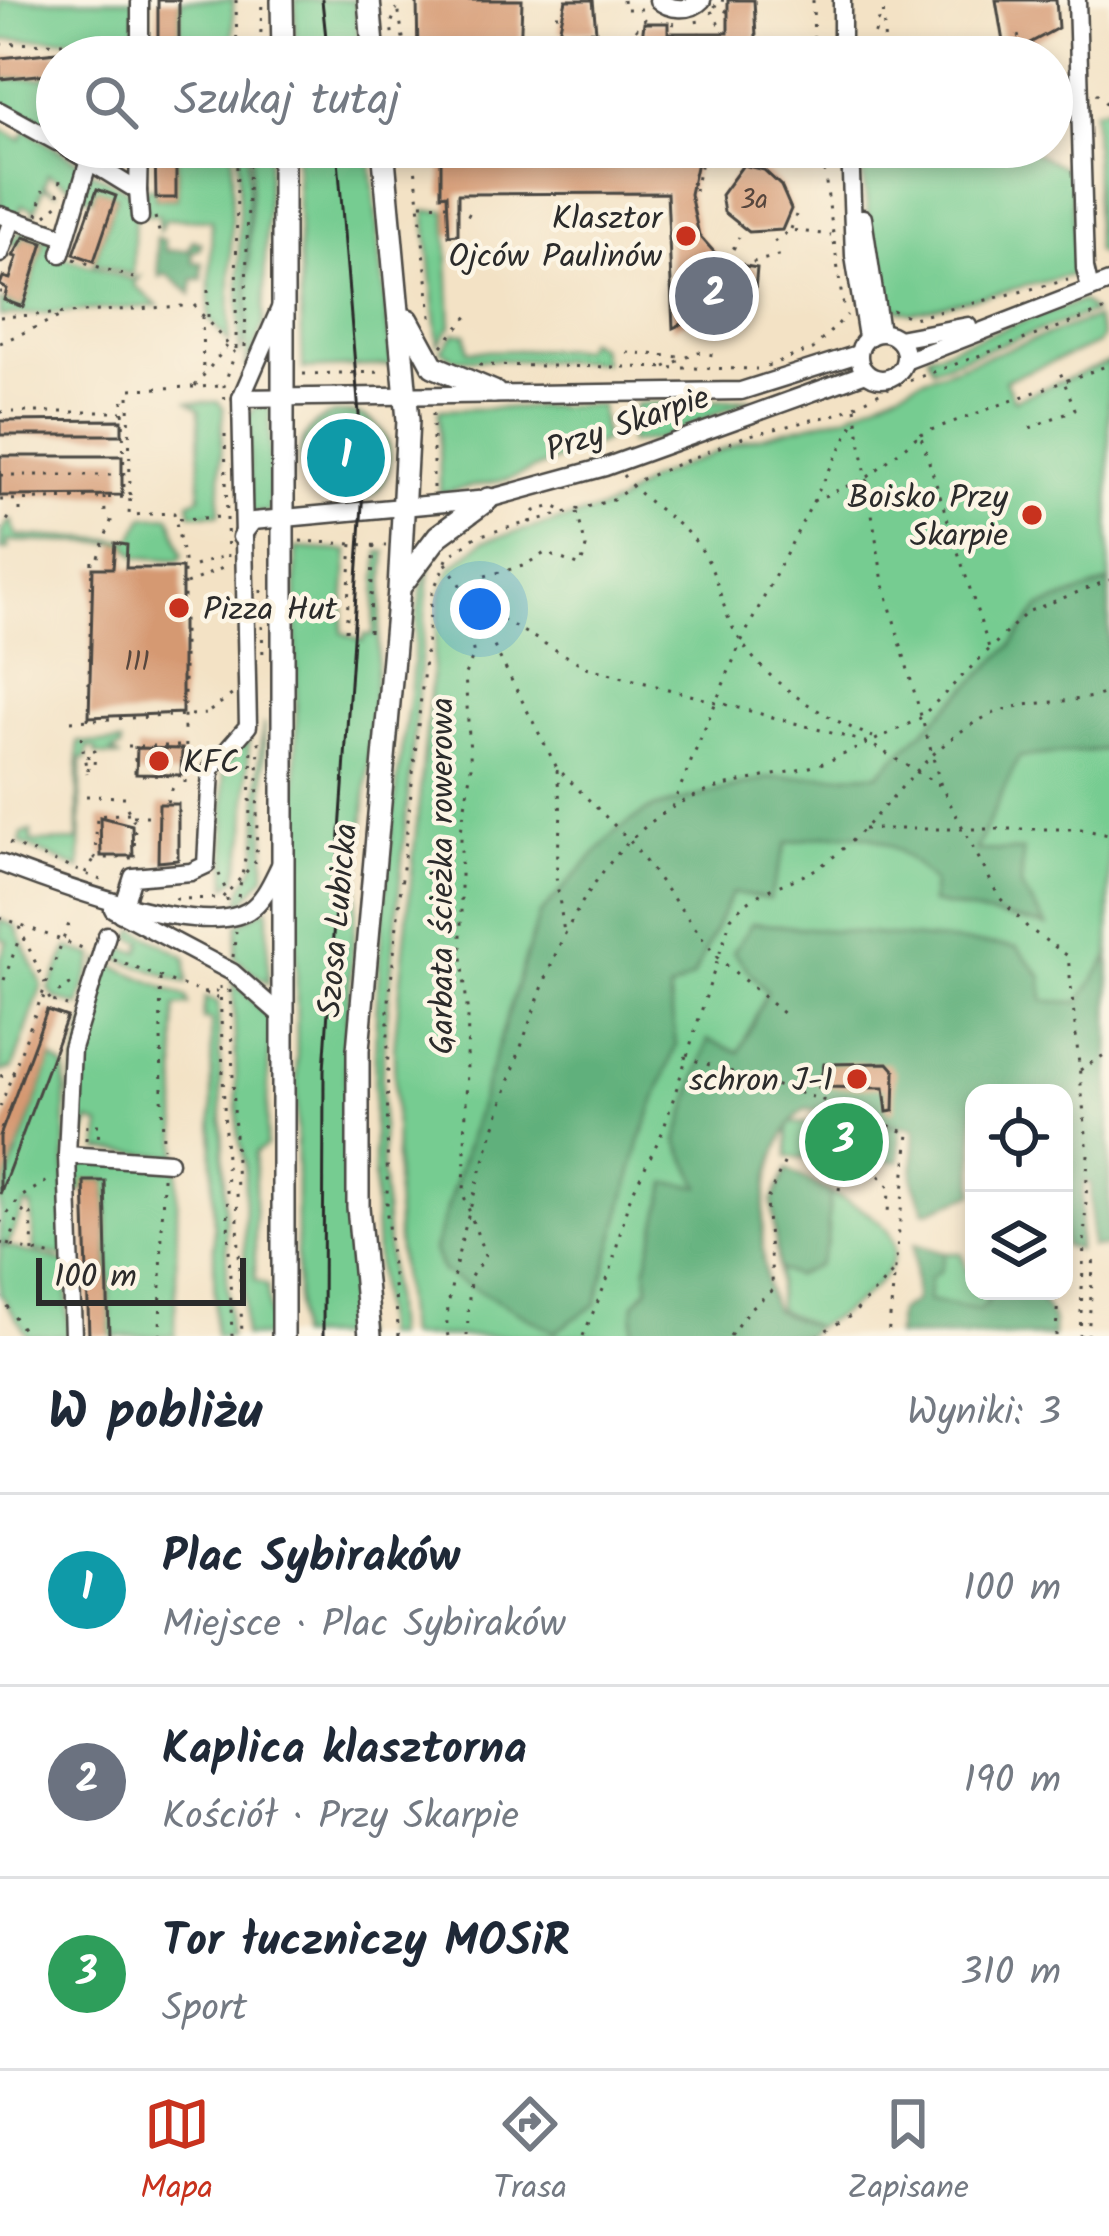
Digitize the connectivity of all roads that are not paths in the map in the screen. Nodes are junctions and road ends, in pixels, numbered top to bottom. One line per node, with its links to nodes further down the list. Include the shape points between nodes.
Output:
1 (140, 0): 8 (street)
2 (282, 0): 9 (main road)
3 (369, 0): 10 (main road)
4 (704, 0): 7 (street, via 686,8)
5 (842, 0): 11 (street)
6 (1077, 0): 24 (street)
7 (658, 4)
8 (140, 36)
9 (283, 36)
10 (372, 36)
11 (842, 36)
12 (0, 111): 13 (street)
13 (36, 131)
14 (86, 168): 22 (street, via 62,245)
15 (102, 168): 20 (street)
16 (139, 168): 20 (street)
17 (283, 168): 27 (main road)
18 (385, 168): 26 (main road)
19 (852, 168): 29 (street, via 854,256)
20 (138, 191): 21 (street)
21 (140, 217)
22 (6, 218): 23 (street)
23 (0, 254)
24 (1088, 282): 25 (street, Przy Skarpie); 28 (street, Przy Skarpie)
25 (1109, 282)
26 (398, 290): 33 (main road, via 433,366); 34 (main road)
27 (284, 300): 32 (main road); 35 (street)
28 (1011, 319): 29 (street, Przy Skarpie); 30 (street, Przy Skarpie)
29 (869, 340): 30 (street); 31 (street); 33 (street, Przy Skarpie, via 741,391)
30 (904, 361): 31 (street, Przy Skarpie, via 889,378)
31 (866, 373): 36 (street, Przy Skarpie, via 615,464)
32 (290, 385): 34 (street, Przy Skarpie); 35 (street, Przy Skarpie); 38 (main road, Szosa Lubicka)
33 (494, 392): 34 (street, Przy Skarpie)
34 (407, 396): 37 (main road, Szosa Lubicka)
35 (241, 398): 39 (street)
36 (488, 499): 37 (street, Przy Skarpie); 40 (main road, via 438,536)
37 (404, 509): 38 (street, Przy Skarpie); 40 (main road, Szosa Lubicka)
38 (284, 519): 39 (street, Przy Skarpie, via 254,521); 43 (main road, Szosa Lubicka)
39 (240, 538): 44 (street, via 249,718 211,769 207,873 139,866)
40 (399, 590): 53 (main road, Szosa Lubicka, via 358,1050 358,1208)
41 (10, 843): 42 (street)
42 (1, 863): 44 (street)
43 (281, 864): 45 (street, via 254,906); 48 (main road, Szosa Lubicka)
44 (121, 908): 45 (street); 47 (street)
45 (229, 923): 47 (street, via 202,929)
46 (107, 935): 49 (street, via 68,1073)
47 (195, 950): 48 (street)
48 (282, 1016): 52 (main road, Szosa Lubicka)
49 (79, 1158): 50 (street); 51 (street)
50 (170, 1162)
51 (73, 1336)
52 (283, 1336)
53 (370, 1336)

